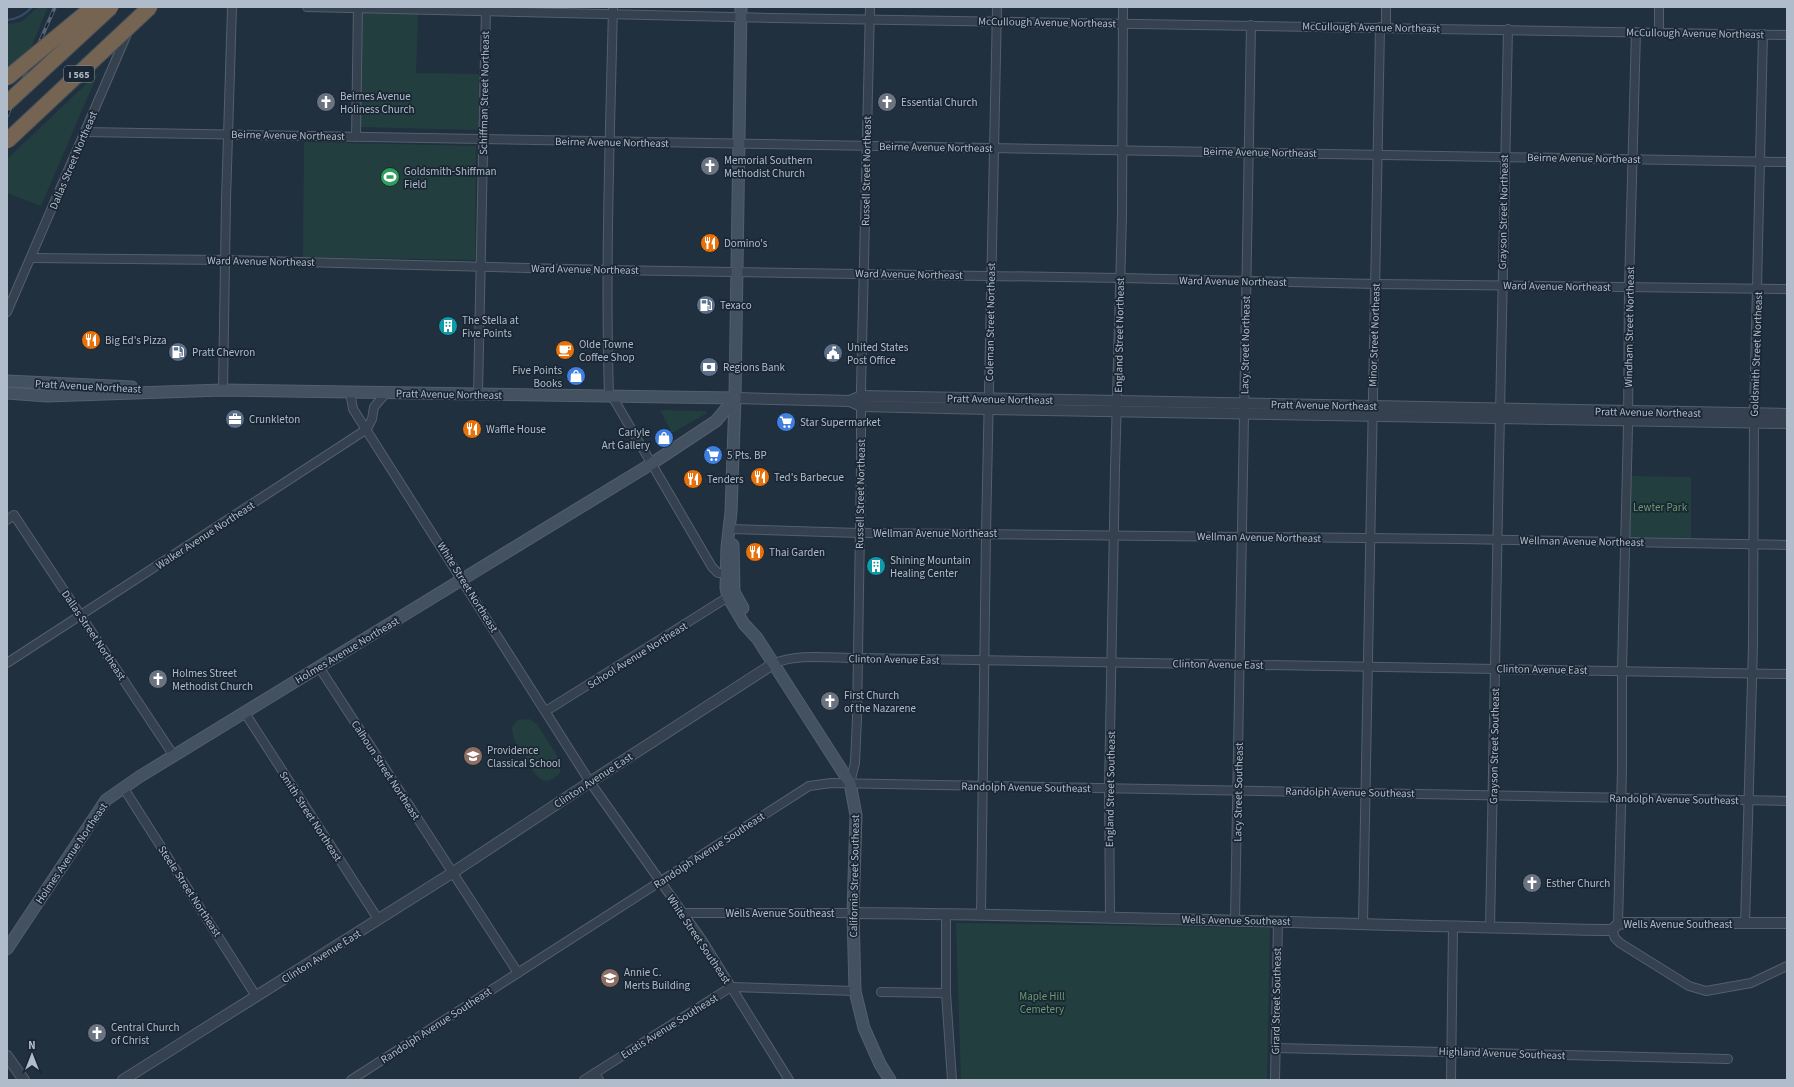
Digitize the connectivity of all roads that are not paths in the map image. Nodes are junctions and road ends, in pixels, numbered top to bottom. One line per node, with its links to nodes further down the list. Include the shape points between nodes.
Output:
1 (93, 7): 26 (highway, bridge)
2 (111, 7): 27 (highway, I 565, bridge)
3 (138, 7): 28 (street, Dallas Street Northeast)
4 (150, 7): 32 (highway, I 565, bridge)
5 (232, 7): 29 (street)
6 (307, 7): 12 (street, McCullough Avenue Northeast)
7 (870, 7): 16 (street, Russell Street Northeast)
8 (997, 7): 17 (street, Coleman Street Northeast)
9 (1123, 7): 18 (street, England Street Northeast)
10 (1386, 7): 20 (street, Minor Street Northeast)
11 (1659, 7): 23 (street)
12 (358, 8): 13 (street, McCullough Avenue Northeast); 30 (street)
13 (486, 9): 14 (street, McCullough Avenue Northeast); 31 (street, Schiffman Street Northeast)
14 (613, 11): 15 (street, McCullough Avenue Northeast); 33 (street)
15 (741, 12): 16 (street, McCullough Avenue Northeast); 34 (main road)
16 (870, 19): 17 (street, McCullough Avenue Northeast); 35 (street, Russell Street Northeast)
17 (996, 22): 18 (street, McCullough Avenue Northeast); 36 (street, Coleman Street Northeast)
18 (1123, 24): 19 (street, McCullough Avenue Northeast); 37 (street, England Street Northeast)
19 (1250, 25): 20 (street, McCullough Avenue Northeast); 38 (street, Lacy Street Northeast)
20 (1383, 27): 21 (street, McCullough Avenue Northeast); 39 (street, Minor Street Northeast)
21 (1508, 30): 22 (street, McCullough Avenue Northeast); 40 (street, Grayson Street Northeast)
22 (1636, 32): 23 (street, McCullough Avenue Northeast); 41 (street, Windham Street Northeast)
23 (1659, 32): 24 (street, McCullough Avenue Northeast)
24 (1763, 34): 25 (street, McCullough Avenue Northeast); 42 (street, Goldsmith Street Northeast)
25 (1787, 35)
26 (7, 78)
27 (7, 103)
28 (85, 132): 29 (street, Beirne Avenue Northeast); 44 (street, Dallas Street Northeast)
29 (228, 134): 30 (street, Beirne Avenue Northeast); 45 (street)
30 (356, 137): 31 (street, Beirne Avenue Northeast)
31 (483, 139): 33 (street, Beirne Avenue Northeast); 46 (street, Schiffman Street Northeast)
32 (7, 141)
33 (610, 142): 34 (street, Beirne Avenue Northeast); 47 (street)
34 (739, 144): 35 (street, Beirne Avenue Northeast); 48 (main road)
35 (866, 146): 36 (street, Beirne Avenue Northeast); 49 (street, Russell Street Northeast)
36 (994, 148): 37 (street, Beirne Avenue Northeast); 50 (street, Coleman Street Northeast)
37 (1122, 150): 38 (street, Beirne Avenue Northeast); 51 (street, England Street Northeast)
38 (1248, 152): 39 (street, Beirne Avenue Northeast); 52 (street, Lacy Street Northeast)
39 (1377, 154): 40 (street, Beirne Avenue Northeast); 53 (street, Minor Street Northeast)
40 (1505, 157): 41 (street, Beirne Avenue Northeast); 54 (street, Grayson Street Northeast)
41 (1633, 159): 42 (street, Beirne Avenue Northeast); 55 (street, Windham Street Northeast)
42 (1760, 161): 43 (street, Beirne Avenue Northeast); 56 (street, Goldsmith Street Northeast)
43 (1787, 162)
44 (30, 258): 45 (street, Ward Avenue Northeast); 58 (street, Dallas Street Northeast)
45 (225, 260): 46 (street, Ward Avenue Northeast); 60 (street)
46 (480, 267): 47 (street, Ward Avenue Northeast); 65 (street, Schiffman Street Northeast)
47 (608, 270): 48 (street, Ward Avenue Northeast); 66 (street)
48 (737, 272): 49 (street, Ward Avenue Northeast); 67 (main road)
49 (864, 273): 50 (street, Ward Avenue Northeast); 68 (street, Russell Street Northeast)
50 (991, 275): 51 (street, Ward Avenue Northeast); 69 (street, Coleman Street Northeast)
51 (1120, 278): 52 (street, Ward Avenue Northeast); 71 (street, England Street Northeast)
52 (1246, 281): 53 (street, Ward Avenue Northeast); 72 (street, Lacy Street Northeast)
53 (1375, 284): 54 (street, Ward Avenue Northeast); 70 (street, Minor Street Northeast)
54 (1501, 286): 55 (street, Ward Avenue Northeast); 73 (street, Grayson Street Northeast)
55 (1629, 287): 56 (street, Ward Avenue Northeast); 76 (street, Windham Street Northeast)
56 (1758, 288): 57 (street, Ward Avenue Northeast); 77 (street, Goldsmith Street Northeast)
57 (1787, 289)
58 (7, 312)
59 (7, 381): 61 (main road, Pratt Avenue Northeast)
60 (223, 390): 61 (main road, Pratt Avenue Northeast); 62 (main road, Pratt Avenue Northeast)
61 (168, 391): 63 (main road, Pratt Avenue Northeast, via 47,396)
62 (350, 392): 64 (main road, Pratt Avenue Northeast); 79 (street, White Street Northeast, via 353,409)
63 (7, 393)
64 (386, 393): 65 (main road, Pratt Avenue Northeast); 79 (street, via 374,408)
65 (478, 394): 66 (main road, Pratt Avenue Northeast)
66 (610, 396): 67 (main road, Pratt Avenue Northeast); 80 (street)
67 (735, 398): 68 (street, Pratt Avenue Northeast); 80 (main road, Holmes Avenue Northeast, via 716,421); 82 (main road)
68 (861, 401): 69 (street, Pratt Avenue Northeast); 83 (street, Russell Street Northeast)
69 (989, 404): 71 (street, Pratt Avenue Northeast); 84 (street, Coleman Street Northeast)
70 (1372, 405): 72 (street, Pratt Avenue Northeast); 73 (street, Pratt Avenue Northeast); 75 (street, Minor Street Northeast)
71 (1118, 406): 72 (street, Pratt Avenue Northeast); 85 (street, England Street Northeast)
72 (1244, 408): 75 (street, Pratt Avenue Northeast); 86 (street, Lacy Street Northeast)
73 (1499, 414): 75 (street, Pratt Avenue Northeast); 76 (street, Pratt Avenue Northeast); 88 (street, Grayson Street Northeast)
74 (1787, 414): 77 (street, Pratt Avenue Northeast)
75 (1372, 416): 87 (street, Minor Street Northeast)
76 (1628, 416): 77 (street, Pratt Avenue Northeast); 89 (street, Windham Street Northeast)
77 (1754, 418): 78 (street, Pratt Avenue Northeast); 90 (street, Goldsmith Street Northeast)
78 (1787, 424)
79 (367, 429): 93 (street, White Street Northeast); 95 (street, Walker Avenue Northeast)
80 (651, 464): 92 (street, via 712,567 718,573); 93 (main road, Holmes Avenue Northeast)
81 (10, 518): 95 (street, Dallas Street Northeast)
82 (730, 529): 83 (street, Wellman Avenue Northeast); 92 (main road, via 726,547); 96 (main road, via 734,546 734,592)
83 (859, 533): 84 (street, Wellman Avenue Northeast); 97 (street, Russell Street Northeast)
84 (986, 533): 85 (street, Wellman Avenue Northeast); 98 (street, Coleman Street Northeast)
85 (1115, 535): 86 (street, Wellman Avenue Northeast); 99 (street, England Street Northeast)
86 (1242, 537): 87 (street, Wellman Avenue Northeast); 102 (street, Lacy Street Northeast)
87 (1370, 539): 88 (street, Wellman Avenue Northeast); 104 (street, Minor Street Northeast)
88 (1498, 539): 89 (street, Wellman Avenue Northeast); 105 (street, Grayson Street Southeast)
89 (1625, 542): 90 (street, Wellman Avenue Northeast); 106 (street, Windham Street Northeast)
90 (1754, 544): 91 (street, Wellman Avenue Northeast); 107 (street, Goldsmith Street Northeast)
91 (1787, 545)
92 (726, 573): 94 (main road)
93 (463, 579): 103 (main road, Holmes Avenue Northeast); 109 (street, White Street Northeast)
94 (728, 597): 96 (main road, via 744,624); 109 (street, School Avenue Northeast)
95 (82, 615): 100 (street, Walker Avenue Northeast); 111 (street, Dallas Street Northeast)
96 (757, 638): 101 (main road, California Street Southeast)
97 (857, 658): 98 (street, Clinton Avenue East); 101 (street, Clinton Avenue East, via 794,658 783,659); 113 (street, Russell Street Northeast, via 855,763)
98 (985, 661): 99 (street, Clinton Avenue East); 114 (street, Coleman Street Northeast)
99 (1112, 662): 102 (street, Clinton Avenue East); 116 (street, England Street Southeast)
100 (7, 663)
101 (773, 664): 112 (street, Clinton Avenue East); 113 (main road, California Street Southeast)
102 (1240, 664): 104 (street, Clinton Avenue East); 117 (street, Lacy Street Southeast)
103 (319, 667): 110 (main road, Holmes Avenue Northeast); 123 (street, Calhoun Street Northeast)
104 (1367, 667): 105 (street, Clinton Avenue East); 118 (street, Minor Street Northeast)
105 (1495, 668): 106 (street, Clinton Avenue East); 119 (street, Grayson Street Southeast)
106 (1622, 670): 107 (street, Clinton Avenue East); 120 (street, Windham Street Northeast)
107 (1751, 673): 108 (street, Clinton Avenue East); 121 (street, Goldsmith Street Northeast)
108 (1787, 674)
109 (546, 711): 112 (street, White Street Northeast)
110 (245, 713): 111 (main road, Holmes Avenue Northeast); 130 (street, Smith Street Northeast)
111 (174, 756): 115 (main road, Holmes Avenue Northeast)
112 (590, 782): 123 (street, Clinton Avenue East); 124 (street, White Street Southeast)
113 (850, 783): 114 (street, Randolph Avenue Southeast); 124 (street, Randolph Avenue Southeast, via 809,786); 126 (main road, California Street Southeast, via 856,815)
114 (982, 786): 116 (street, Randolph Avenue Southeast); 128 (street, Coleman Street Northeast)
115 (123, 787): 139 (main road, Holmes Avenue Northeast, via 106,800); 146 (street, Steele Street Northeast)
116 (1109, 788): 117 (street, Randolph Avenue Southeast); 129 (street, England Street Southeast)
117 (1238, 790): 118 (street, Randolph Avenue Southeast); 131 (street, Lacy Street Southeast)
118 (1365, 793): 119 (street, Randolph Avenue Southeast); 133 (street, Minor Street Northeast)
119 (1493, 796): 120 (street, Randolph Avenue Southeast); 138 (street, Grayson Street Southeast)
120 (1621, 798): 121 (street, Randolph Avenue Southeast); 136 (street, Windham Street Northeast)
121 (1749, 800): 122 (street, Randolph Avenue Southeast); 135 (street, Goldsmith Street Northeast)
122 (1787, 801)
123 (452, 873): 130 (street, Clinton Avenue East); 141 (street, Calhoun Street Northeast)
124 (660, 881): 125 (street, White Street Southeast); 141 (street, Randolph Avenue Southeast)
125 (683, 913): 126 (street, Wells Avenue Southeast); 142 (street, White Street Southeast)
126 (853, 913): 127 (street, Wells Avenue Southeast); 143 (main road, California Street Southeast)
127 (946, 914): 128 (street, Wells Avenue Southeast); 145 (street)
128 (981, 915): 129 (street, Wells Avenue Southeast)
129 (1110, 917): 131 (street, Wells Avenue Southeast)
130 (378, 920): 146 (street, Clinton Avenue East)
131 (1235, 920): 132 (street, Wells Avenue Southeast)
132 (1278, 921): 133 (street, Wells Avenue Southeast); 147 (street, Girard Street Southeast)
133 (1363, 923): 137 (street, Wells Avenue Southeast)
134 (1787, 923): 135 (street, Wells Avenue Southeast)
135 (1745, 924): 136 (street, Wells Avenue Southeast)
136 (1615, 927): 138 (street, Wells Avenue Southeast); 140 (street, via 1615,938 1620,943 1689,986 1706,992 1751,983)
137 (1453, 928): 138 (street, Wells Avenue Southeast); 148 (street)
138 (1490, 928)
139 (7, 949)
140 (1787, 966)
141 (518, 972): 154 (street, Randolph Avenue Southeast)
142 (732, 987): 143 (street); 151 (street, Eustis Avenue Southeast); 156 (street, White Street Southeast)
143 (855, 991): 157 (main road, California Street Southeast, via 864,1028)
144 (882, 992): 145 (street)
145 (946, 993): 158 (street)
146 (256, 996): 153 (street, Clinton Avenue East)
147 (1276, 1048): 148 (street, Highland Avenue Southeast); 159 (street, Girard Street Southeast)
148 (1451, 1052): 150 (street, Highland Avenue Southeast); 160 (street)
149 (7, 1056): 152 (street)
150 (1728, 1059)
151 (597, 1076): 155 (street, Eustis Avenue Southeast)
152 (24, 1080)
153 (123, 1080)
154 (351, 1080)
155 (584, 1080)
156 (789, 1080)
157 (890, 1080)
158 (952, 1080)
159 (1275, 1080)
160 (1451, 1080)

